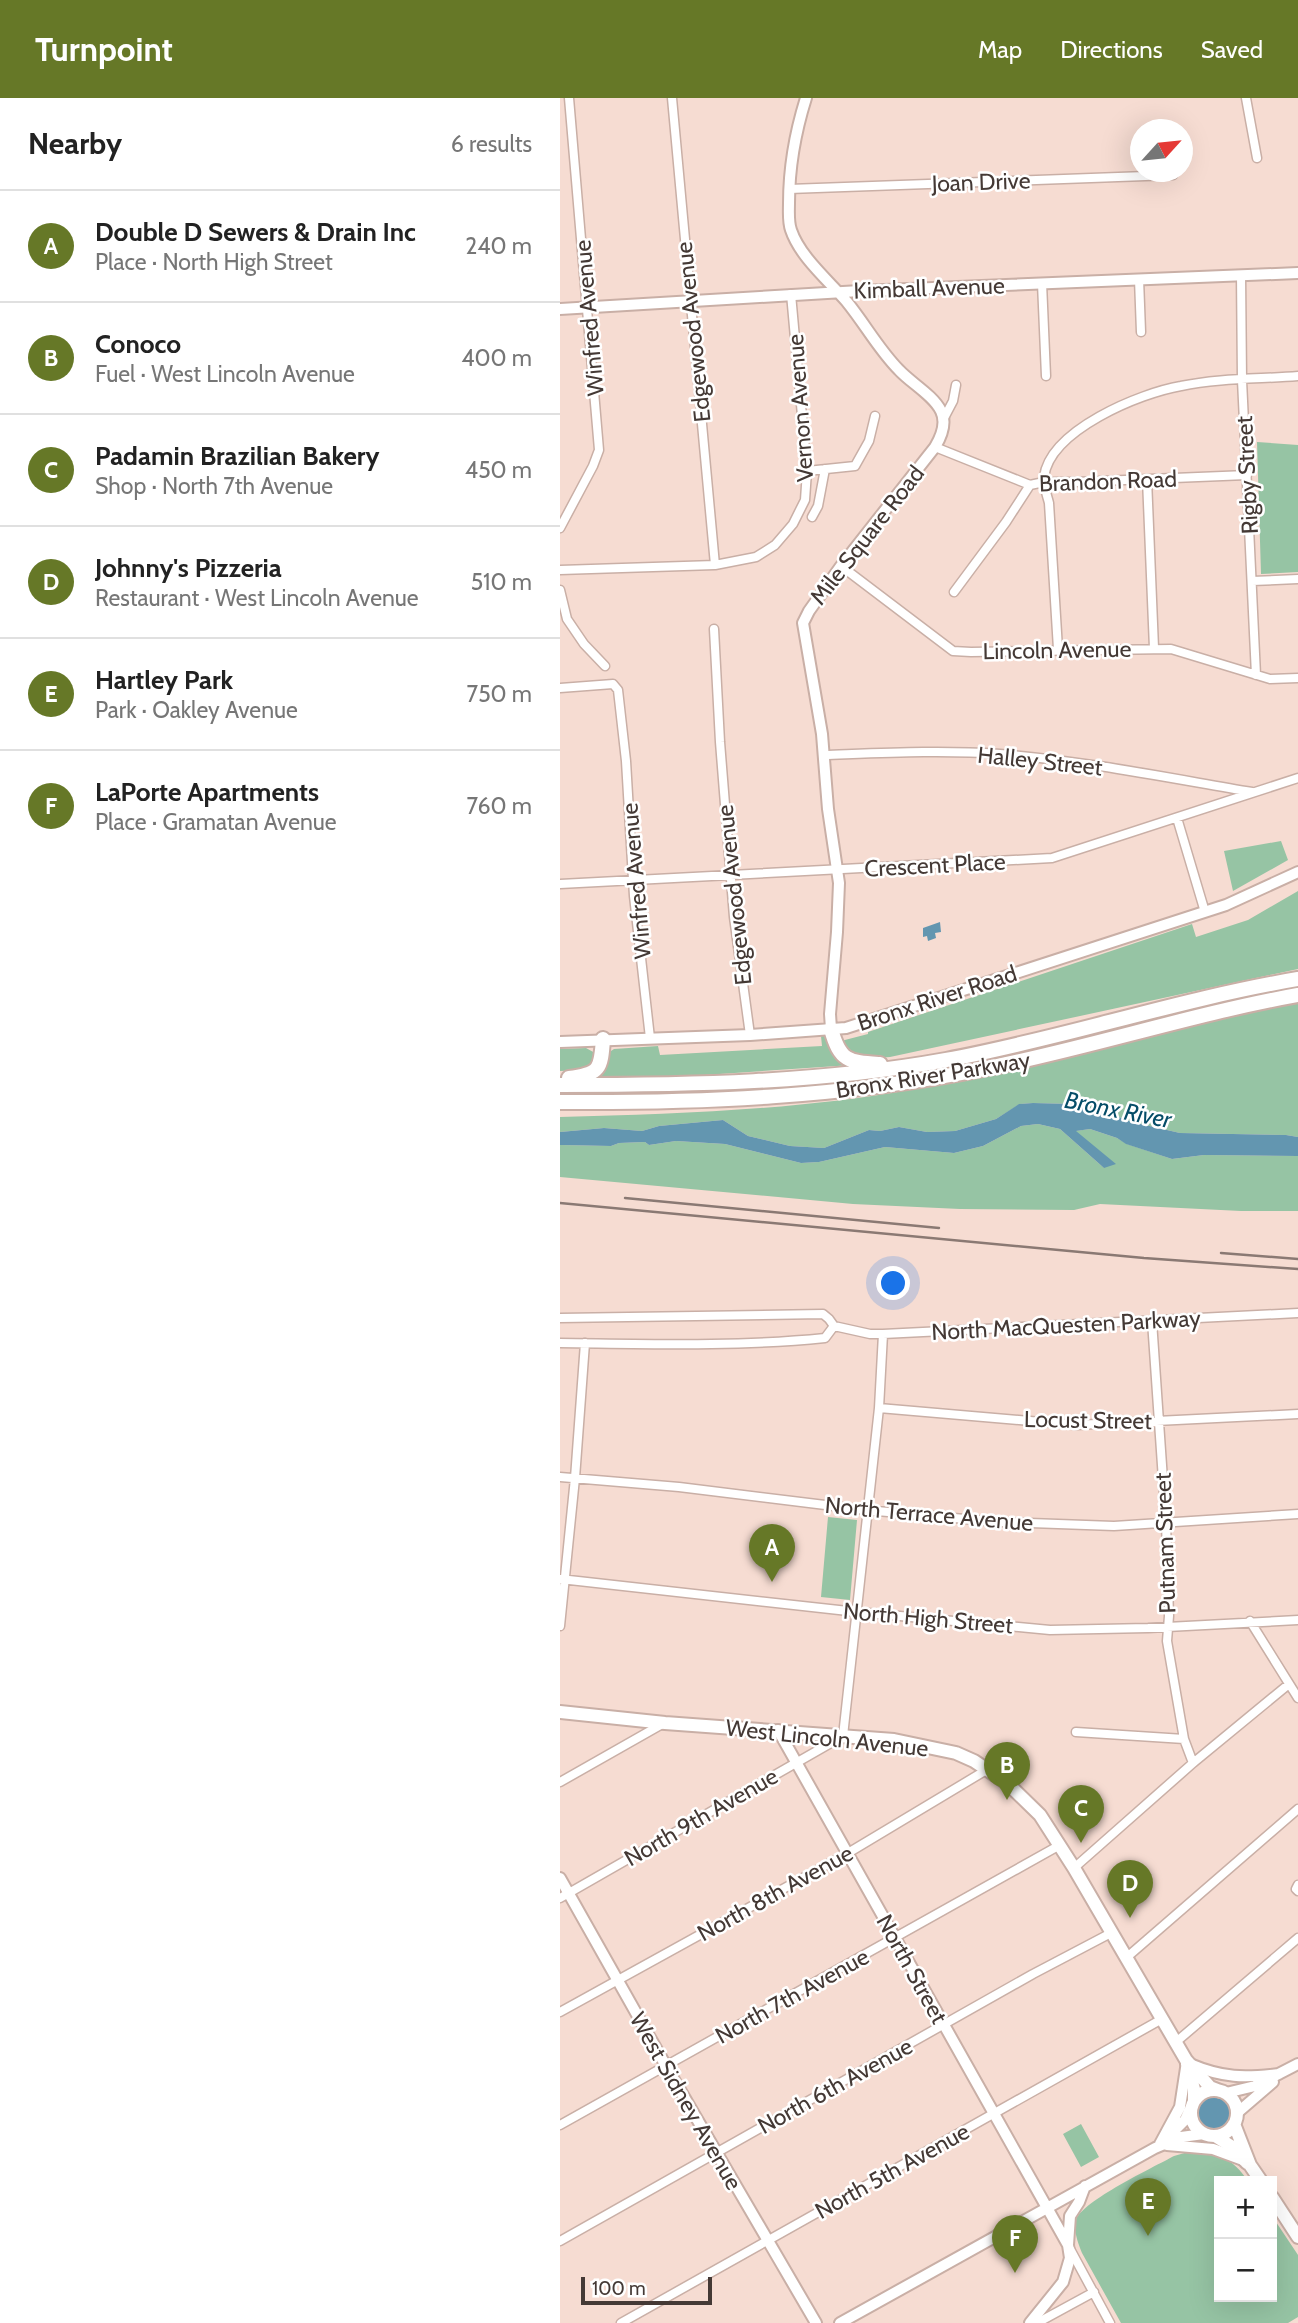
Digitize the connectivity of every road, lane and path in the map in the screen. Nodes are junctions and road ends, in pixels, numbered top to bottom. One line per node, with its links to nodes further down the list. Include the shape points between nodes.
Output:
1 (569, 98): 15 (street, Winfred Avenue)
2 (672, 98): 14 (street, Edgewood Avenue)
3 (806, 98): 7 (street, via 793,145)
4 (1246, 98): 5 (street)
5 (1257, 158)
6 (1130, 177): 7 (street, Joan Drive)
7 (789, 189): 12 (street, via 792,232)
8 (1298, 273): 9 (street, Kimball Avenue)
9 (1241, 275): 10 (street, Kimball Avenue); 20 (street, Rigby Street)
10 (1139, 279): 11 (street, Kimball Avenue); 17 (street)
11 (1042, 283): 12 (street, Kimball Avenue); 18 (street)
12 (836, 292): 13 (street, Kimball Avenue); 23 (street, via 888,358 937,405)
13 (791, 295): 14 (street, Kimball Avenue); 26 (street, Vernon Avenue)
14 (691, 301): 15 (street, Kimball Avenue); 33 (street, Edgewood Avenue)
15 (588, 307): 16 (street, Kimball Avenue); 32 (street, Winfred Avenue, via 599,450)
16 (560, 309)
17 (1141, 332)
18 (1046, 376)
19 (1298, 376): 20 (street)
20 (1242, 380): 27 (street, Rigby Street); 29 (street, via 1159,390 1097,418 1058,449)
21 (956, 385): 23 (street)
22 (875, 416): 25 (street, via 870,441 855,466)
23 (943, 420): 24 (street, Mile Square Road)
24 (935, 447): 30 (street, Brandon Road); 34 (street, Mile Square Road)
25 (825, 469): 26 (street); 31 (street)
26 (807, 471): 33 (street, Vernon Avenue, via 804,500 793,524 775,545 749,559)
27 (1247, 475): 28 (street, Brandon Road); 37 (street, Rigby Street)
28 (1147, 480): 29 (street, Brandon Road); 41 (street)
29 (1044, 481): 30 (street, Brandon Road); 42 (street)
30 (1030, 485): 39 (street)
31 (812, 517)
32 (560, 528)
33 (715, 565): 35 (street, Vernon Avenue)
34 (841, 566): 42 (street, Lincoln Avenue, via 953,650); 47 (street, Mile Square Road, via 803,623)
35 (560, 570)
36 (1298, 579): 37 (street)
37 (1252, 581): 44 (street, Rigby Street)
38 (560, 590): 43 (street, via 567,618)
39 (954, 592)
40 (714, 629): 53 (street, Edgewood Avenue)
41 (1154, 648): 42 (street, Lincoln Avenue); 44 (street, Lincoln Avenue, via 1188,653)
42 (1058, 649)
43 (605, 666)
44 (1256, 675): 45 (street, Lincoln Avenue)
45 (1298, 678)
46 (560, 688): 54 (street, Winfred Avenue, via 613,684 618,690)
47 (824, 755): 49 (street, Halley Street, via 998,754 1085,763); 51 (street, Mile Square Road)
48 (1298, 778): 49 (street, Crescent Place)
49 (1254, 793): 50 (street, Crescent Place)
50 (1177, 818): 51 (street, Crescent Place, via 1052,858); 56 (street)
51 (838, 870): 53 (street, Crescent Place); 59 (street, Mile Square Road)
52 (1298, 872): 56 (street, Bronx River Road)
53 (730, 874): 54 (street, Crescent Place); 60 (street, Edgewood Avenue)
54 (634, 880): 55 (street, Crescent Place); 61 (street, Winfred Avenue)
55 (560, 884)
56 (1205, 912): 59 (street, Bronx River Road, via 871,1021)
57 (1298, 979): 64 (highway, Bronx River Parkway, via 1046,1039)
58 (1298, 995): 67 (highway, Bronx River Parkway, via 1027,1060 883,1086 755,1097)
59 (831, 1029): 60 (street, Bronx River Road); 64 (highway, via 845,1058)
60 (750, 1035): 61 (street, Bronx River Road)
61 (650, 1038): 62 (street, Bronx River Road)
62 (603, 1039): 63 (street, Bronx River Road); 65 (highway, via 597,1069 585,1076)
63 (560, 1042)
64 (909, 1066): 66 (highway, Bronx River Parkway, via 738,1082)
65 (560, 1079)
66 (560, 1085)
67 (560, 1102)
68 (1298, 1313): 70 (street, North MacQuesten Parkway)
69 (560, 1318): 71 (street, North MacQuesten Parkway, via 823,1314)
70 (1153, 1321): 72 (street, North MacQuesten Parkway); 77 (street, Putnam Street)
71 (834, 1326): 72 (street, North MacQuesten Parkway); 74 (street, via 825,1338 800,1340)
72 (883, 1334): 75 (street)
73 (560, 1343): 74 (street)
74 (586, 1343): 79 (street)
75 (879, 1408): 77 (street, Locust Street, via 1076,1425); 80 (street)
76 (1298, 1414): 77 (street, Locust Street)
77 (1160, 1422): 82 (street, Putnam Street)
78 (560, 1477): 79 (street, North Terrace Avenue)
79 (575, 1478): 80 (street, North Terrace Avenue); 83 (street)
80 (866, 1510): 82 (street, North Terrace Avenue, via 998,1522); 84 (street)
81 (1298, 1514): 82 (street, North Terrace Avenue)
82 (1166, 1523): 88 (street, Putnam Street)
83 (562, 1579): 84 (street, North High Street); 87 (street)
84 (857, 1612): 88 (street, North High Street, via 1051,1630); 95 (street)
85 (1298, 1620): 86 (street, North High Street)
86 (1250, 1622): 88 (street, North High Street); 89 (street)
87 (560, 1626)
88 (1168, 1626): 96 (street, Putnam Street)
89 (1289, 1684): 90 (street); 98 (street)
90 (1298, 1698)
91 (560, 1712): 92 (main road, West Lincoln Avenue)
92 (665, 1723): 93 (main road, West Lincoln Avenue); 100 (street)
93 (778, 1730): 95 (main road, West Lincoln Avenue); 97 (street, North Street)
94 (1076, 1732): 96 (street)
95 (843, 1736): 97 (street, North 9th Avenue); 99 (main road, West Lincoln Avenue, via 894,1740 956,1753)
96 (1184, 1739): 98 (street, Putnam Street)
97 (797, 1762): 103 (street, North Street); 108 (street, North 9th Avenue)
98 (1193, 1763): 104 (street)
99 (988, 1769): 102 (main road, West Lincoln Avenue, via 1026,1800); 103 (street, North 8th Avenue)
100 (560, 1782)
101 (1298, 1810): 112 (street)
102 (1060, 1845): 104 (main road, West Lincoln Avenue); 111 (street, North 7th Avenue)
103 (848, 1853): 111 (street, North Street); 113 (street, North 8th Avenue)
104 (1074, 1868): 109 (main road, West Lincoln Avenue)
105 (560, 1878): 108 (street, West Sidney Avenue)
106 (1298, 1885): 107 (street)
107 (1298, 1891)
108 (564, 1895): 113 (street, West Sidney Avenue)
109 (1111, 1933): 112 (main road, West Lincoln Avenue); 116 (street, North 6th Avenue)
110 (1298, 1938): 117 (street)
111 (895, 1939): 116 (street, North Street); 120 (street, North 7th Avenue)
112 (1126, 1958): 115 (main road, West Lincoln Avenue)
113 (617, 1980): 114 (street, North 8th Avenue); 120 (street, West Sidney Avenue)
114 (560, 2012)
115 (1162, 2019): 117 (main road, West Lincoln Avenue); 124 (street, North 5th Avenue)
116 (944, 2026): 124 (street, North Street); 129 (street, North 6th Avenue)
117 (1175, 2042): 118 (main road, West Lincoln Avenue)
118 (1187, 2062): 121 (street, via 1232,2077); 122 (main road, West Lincoln Avenue, via 1210,2087); 123 (main road, West Lincoln Avenue, via 1194,2089); 128 (street, via 1180,2107)
119 (1298, 2064): 121 (street)
120 (666, 2066): 126 (street, North 7th Avenue); 129 (street, West Sidney Avenue)
121 (1282, 2072): 122 (street, via 1255,2086); 125 (street)
122 (1223, 2092): 123 (main road, via 1203,2092); 125 (main road, via 1234,2102)
123 (1192, 2104): 127 (main road, via 1191,2120); 128 (street, via 1185,2120)
124 (994, 2114): 134 (street, North Street); 137 (street, North 5th Avenue)
125 (1236, 2119): 127 (main road, via 1226,2133); 130 (main road)
126 (560, 2125)
127 (1210, 2135): 128 (street, via 1181,2137); 130 (main road, via 1231,2146)
128 (1158, 2146): 130 (street, via 1213,2149); 132 (street)
129 (716, 2153): 136 (street, North 6th Avenue); 137 (street, West Sidney Avenue)
130 (1248, 2163): 131 (main road)
131 (1257, 2176)
132 (1085, 2186): 134 (street); 138 (street, via 1070,2216)
133 (1277, 2205): 135 (main road)
134 (1046, 2208): 138 (street, North Street); 142 (street)
135 (1298, 2237)
136 (560, 2241)
137 (766, 2241): 140 (street, North 5th Avenue); 141 (street, West Sidney Avenue)
138 (1068, 2245): 139 (street); 143 (street, via 1070,2258 1063,2282)
139 (1094, 2292): 144 (street); 145 (street)
140 (621, 2323)
141 (816, 2323)
142 (840, 2323)
143 (1030, 2323)
144 (1037, 2323)
145 (1110, 2323)

